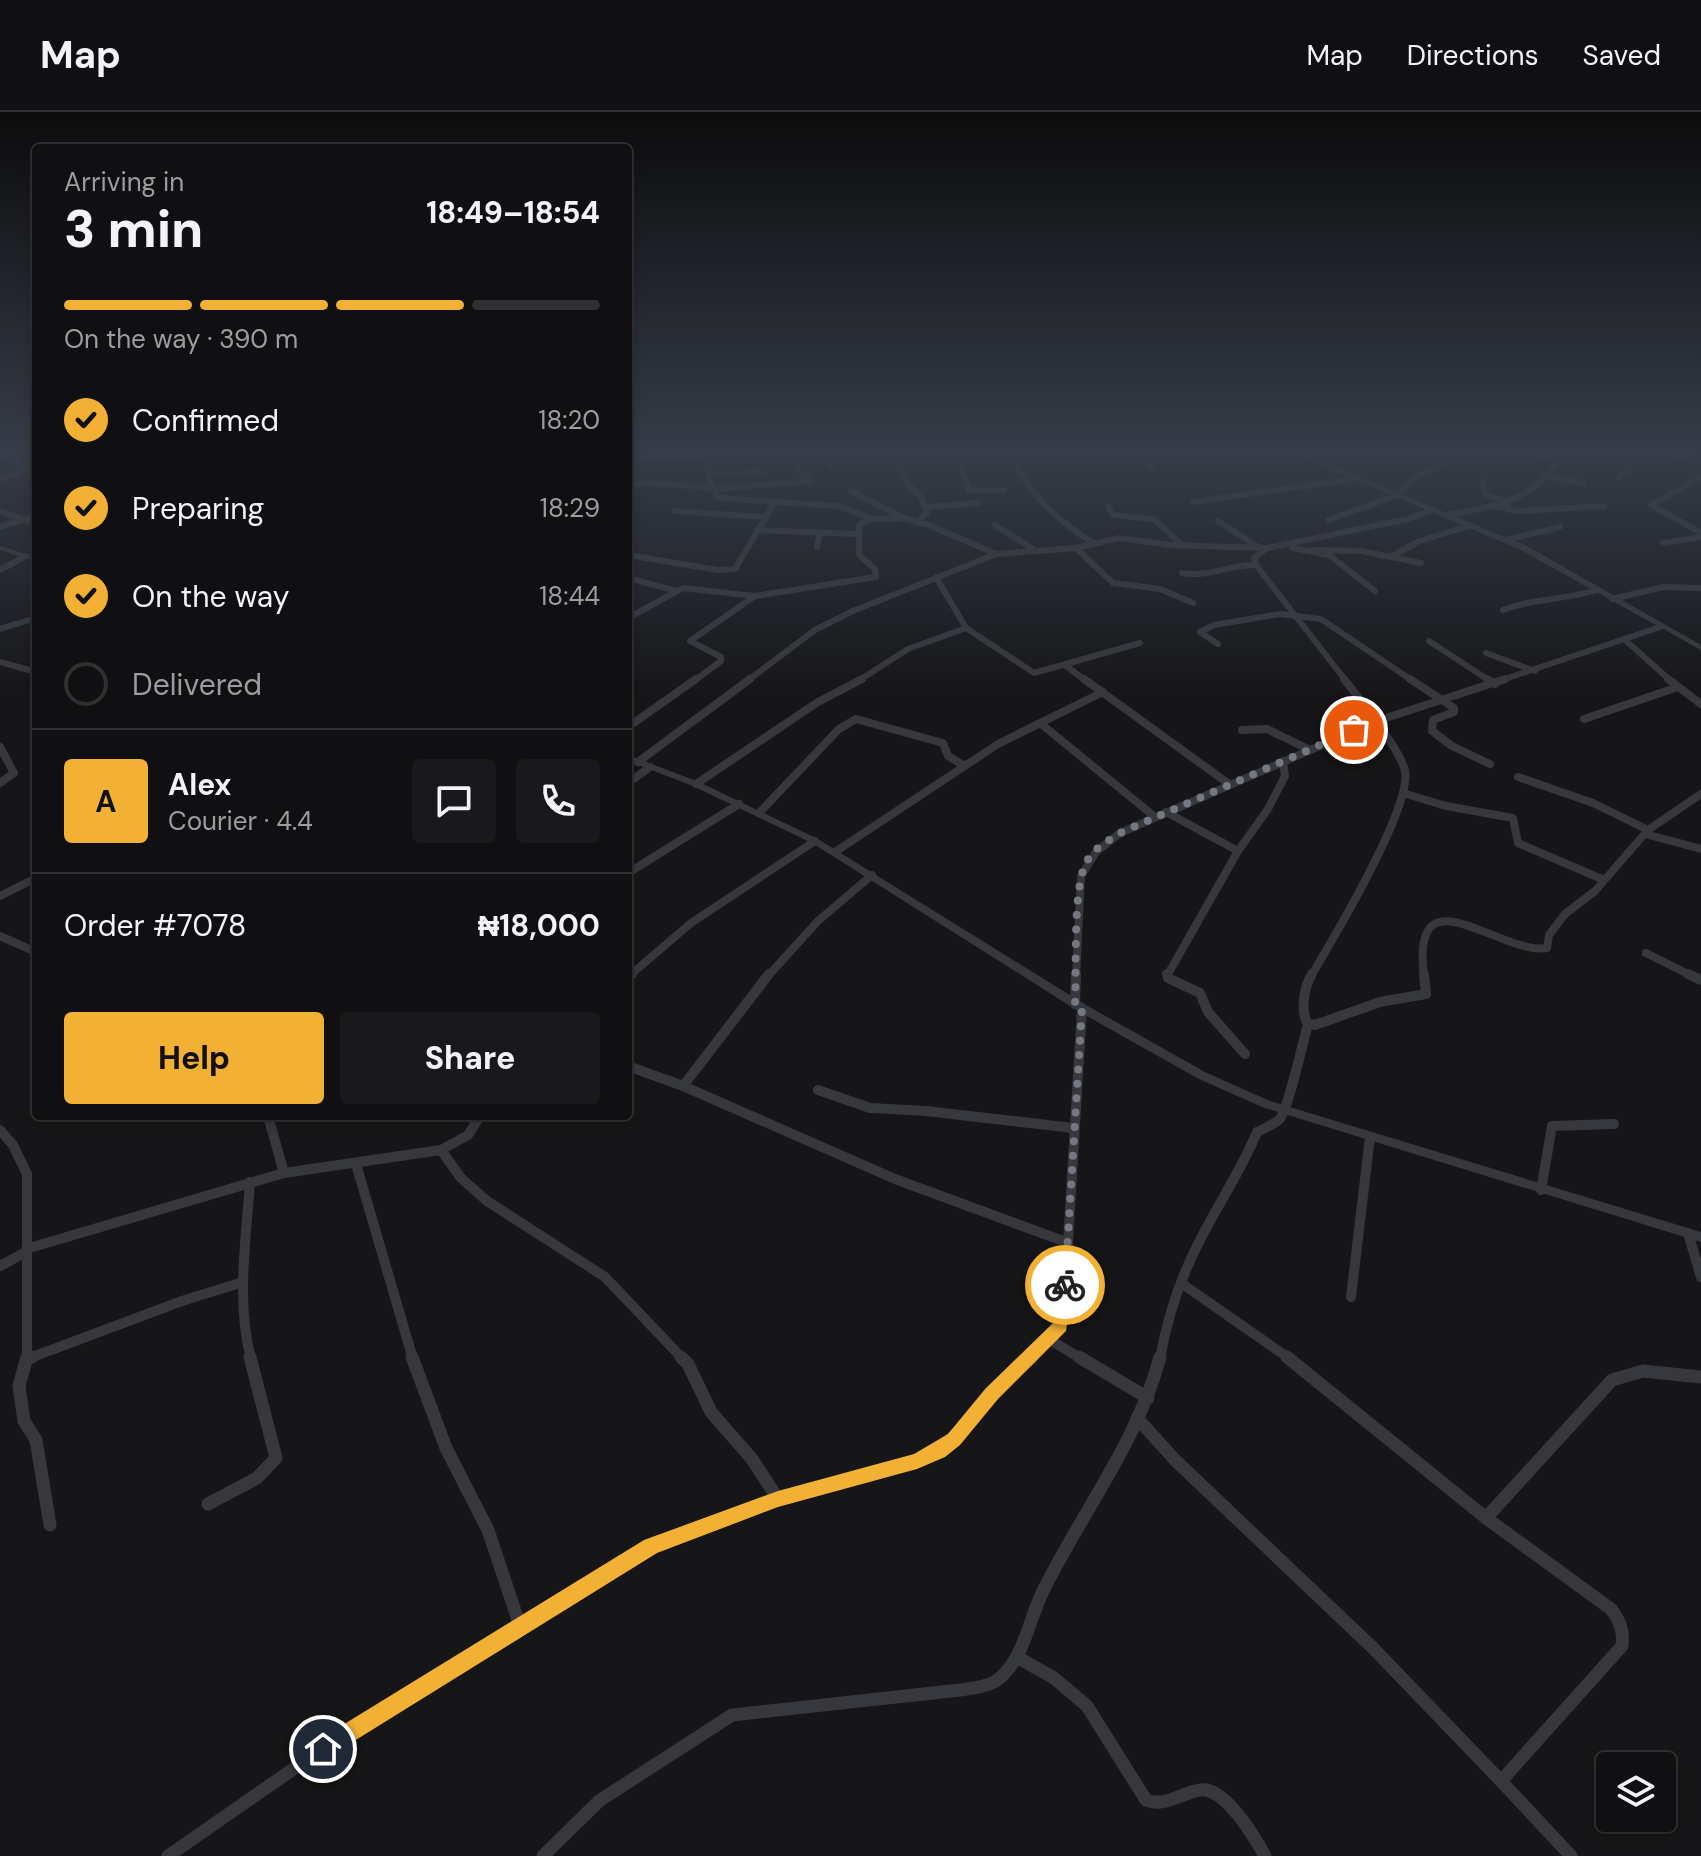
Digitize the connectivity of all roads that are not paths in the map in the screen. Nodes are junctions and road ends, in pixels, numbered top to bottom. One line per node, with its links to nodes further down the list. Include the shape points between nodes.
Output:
1 (755, 533): 33 (street, via 735,569)
2 (820, 533): 20 (street)
3 (834, 533): 13 (street)
4 (947, 533): 28 (street)
5 (1008, 533): 26 (street)
6 (1076, 533): 16 (street)
7 (1169, 533): 18 (street)
8 (1237, 533): 21 (street)
9 (1341, 533): 19 (street)
10 (1449, 533): 31 (street, via 1424,537)
11 (1491, 533): 15 (street)
12 (1533, 533): 15 (street)
13 (857, 534): 45 (street, via 859,555 875,569 876,577)
14 (1701, 535): 17 (street)
15 (1506, 540): 42 (street)
16 (1094, 543): 18 (street, via 1119,538); 23 (street)
17 (1663, 543)
18 (1183, 546): 21 (street)
19 (1283, 546): 24 (street); 25 (street)
20 (817, 547)
21 (1258, 547): 24 (street)
22 (0, 548): 29 (street)
23 (1076, 548): 26 (street); 47 (street, via 1113,583 1160,589)
24 (1267, 548): 36 (street, via 1254,558)
25 (1313, 550): 31 (street); 44 (street, via 1329,555)
26 (1036, 551): 28 (street)
27 (32, 552): 29 (street)
28 (996, 554): 39 (street)
29 (24, 555): 32 (street); 37 (street)
30 (632, 556): 33 (street)
31 (1390, 557): 34 (street)
32 (32, 558)
33 (641, 558): 35 (street)
34 (1421, 563)
35 (632, 564)
36 (1256, 565): 38 (street, via 1205,576); 49 (street)
37 (0, 570)
38 (1182, 573)
39 (936, 577): 53 (street); 77 (street, via 815,630)
40 (632, 579): 43 (street)
41 (1701, 588): 46 (street, via 1663,587)
42 (1597, 590): 46 (street); 48 (street)
43 (677, 591): 45 (street, via 693,588); 50 (street)
44 (1375, 591)
45 (755, 596): 73 (street, via 690,641 721,661)
46 (1612, 599): 52 (street)
47 (1193, 603)
48 (1503, 610)
49 (1292, 614): 58 (street, via 1200,632); 68 (street, via 1321,619); 71 (street)
50 (632, 616)
51 (32, 619): 54 (street)
52 (1660, 627): 55 (street); 59 (street)
53 (966, 628): 62 (street, via 1028,671); 85 (street, via 908,649)
54 (0, 629)
55 (1624, 639): 64 (street); 66 (street)
56 (1429, 641): 65 (street)
57 (1140, 643): 62 (street)
58 (1218, 644)
59 (1701, 648)
60 (1486, 653): 64 (street)
61 (0, 662): 63 (street)
62 (1065, 665): 67 (street)
63 (32, 671)
64 (1535, 671): 65 (street)
65 (1495, 684): 68 (street)
66 (1678, 687): 69 (street); 70 (street)
67 (1103, 692): 72 (street); 86 (street)
68 (1442, 699): 71 (street); 79 (street, via 1455,711 1433,720 1432,731)
69 (1701, 704)
70 (1584, 719)
71 (1377, 721): 76 (street); 87 (street, via 1405,770)
72 (1040, 723): 80 (street); 92 (street)
73 (632, 724)
74 (1242, 730): 76 (street, via 1267,729)
75 (0, 747): 84 (street, via 14,773)
76 (1308, 749): 78 (street)
77 (633, 760): 81 (street)
78 (1283, 761): 86 (street); 96 (street, via 1282,782)
79 (1490, 764)
80 (963, 765): 91 (street, via 950,758 943,743 856,719 839,729); 97 (street)
81 (650, 767): 83 (street); 85 (street)
82 (1518, 777): 93 (street, via 1593,803)
83 (632, 780)
84 (0, 783)
85 (696, 784): 89 (street)
86 (1229, 784): 90 (street)
87 (1403, 793): 101 (street, via 1513,818 1518,843); 109 (street, via 1345,921 1306,983)
88 (1701, 794): 93 (street)
89 (739, 804): 91 (street); 98 (street)
90 (1166, 812): 92 (street); 96 (street)
91 (759, 813): 94 (street)
92 (1155, 817): 108 (street, via 1097,848 1086,862 1080,889)
93 (1646, 832): 95 (street); 101 (street)
94 (815, 841): 97 (street); 106 (street, via 691,923)
95 (1701, 849)
96 (1238, 851): 110 (street, via 1167,974 1200,993 1208,1012)
97 (835, 852): 99 (street)
98 (632, 871)
99 (872, 875): 108 (street); 112 (street, via 793,947)
100 (32, 880): 102 (street)
101 (1604, 880): 109 (street, via 1565,914 1540,952 1460,920 1435,923 1427,929 1422,947 1426,994)
102 (0, 896)
103 (0, 936): 104 (street)
104 (32, 950)
105 (1646, 953): 107 (street)
106 (632, 974)
107 (1701, 980)
108 (1078, 1006): 114 (street, via 1201,1075); 118 (street)
109 (1308, 1024): 114 (street)
110 (1245, 1054)
111 (632, 1067): 112 (street)
112 (683, 1086): 128 (street, via 895,1179)
113 (818, 1090): 118 (street, via 870,1108)
114 (1286, 1110): 120 (street); 133 (street, via 1257,1132)
115 (269, 1120): 123 (street)
116 (477, 1120): 121 (street, via 468,1135)
117 (1614, 1124): 125 (street, via 1552,1126)
118 (1073, 1128): 128 (street)
119 (0, 1130): 129 (street, via 27,1174)
120 (1370, 1137): 125 (street); 134 (street)
121 (441, 1150): 122 (street); 140 (street, via 487,1201 605,1277 688,1364 711,1412)
122 (356, 1164): 123 (street); 144 (street, via 418,1378 488,1530)
123 (284, 1173): 124 (street)
124 (250, 1182): 129 (street); 132 (street)
125 (1541, 1190): 126 (street)
126 (1688, 1233): 127 (street); 131 (street)
127 (1701, 1237)
128 (1066, 1242): 135 (street, via 1064,1310 1061,1326)
129 (26, 1250): 130 (street); 136 (street)
130 (0, 1266)
131 (1701, 1277)
132 (243, 1282): 136 (street); 141 (street, via 246,1340 276,1458 265,1473)
133 (1181, 1283): 138 (street); 142 (street, via 1310,1373)
134 (1351, 1297)
135 (1050, 1340): 138 (street); 140 (street, via 939,1451)
136 (27, 1359): 143 (street, via 20,1398 24,1421 36,1440)
137 (1701, 1377): 142 (street, via 1643,1371 1612,1380)
138 (1148, 1398): 139 (street)
139 (1137, 1418): 145 (street, via 1042,1593); 146 (street)
140 (778, 1499): 144 (street, via 650,1546)
141 (208, 1504)
142 (1486, 1518): 146 (street, via 1611,1609 1624,1637 1622,1646)
143 (50, 1525)
144 (520, 1626): 147 (street, via 348,1731)
145 (1017, 1657): 148 (street, via 999,1679 982,1687 732,1715 599,1801); 149 (street, via 1041,1668 1085,1704 1146,1800 1156,1804 1203,1789 1215,1792 1250,1828)
146 (1501, 1781): 150 (street)
147 (168, 1856)
148 (543, 1856)
149 (1265, 1856)
150 (1571, 1856)

